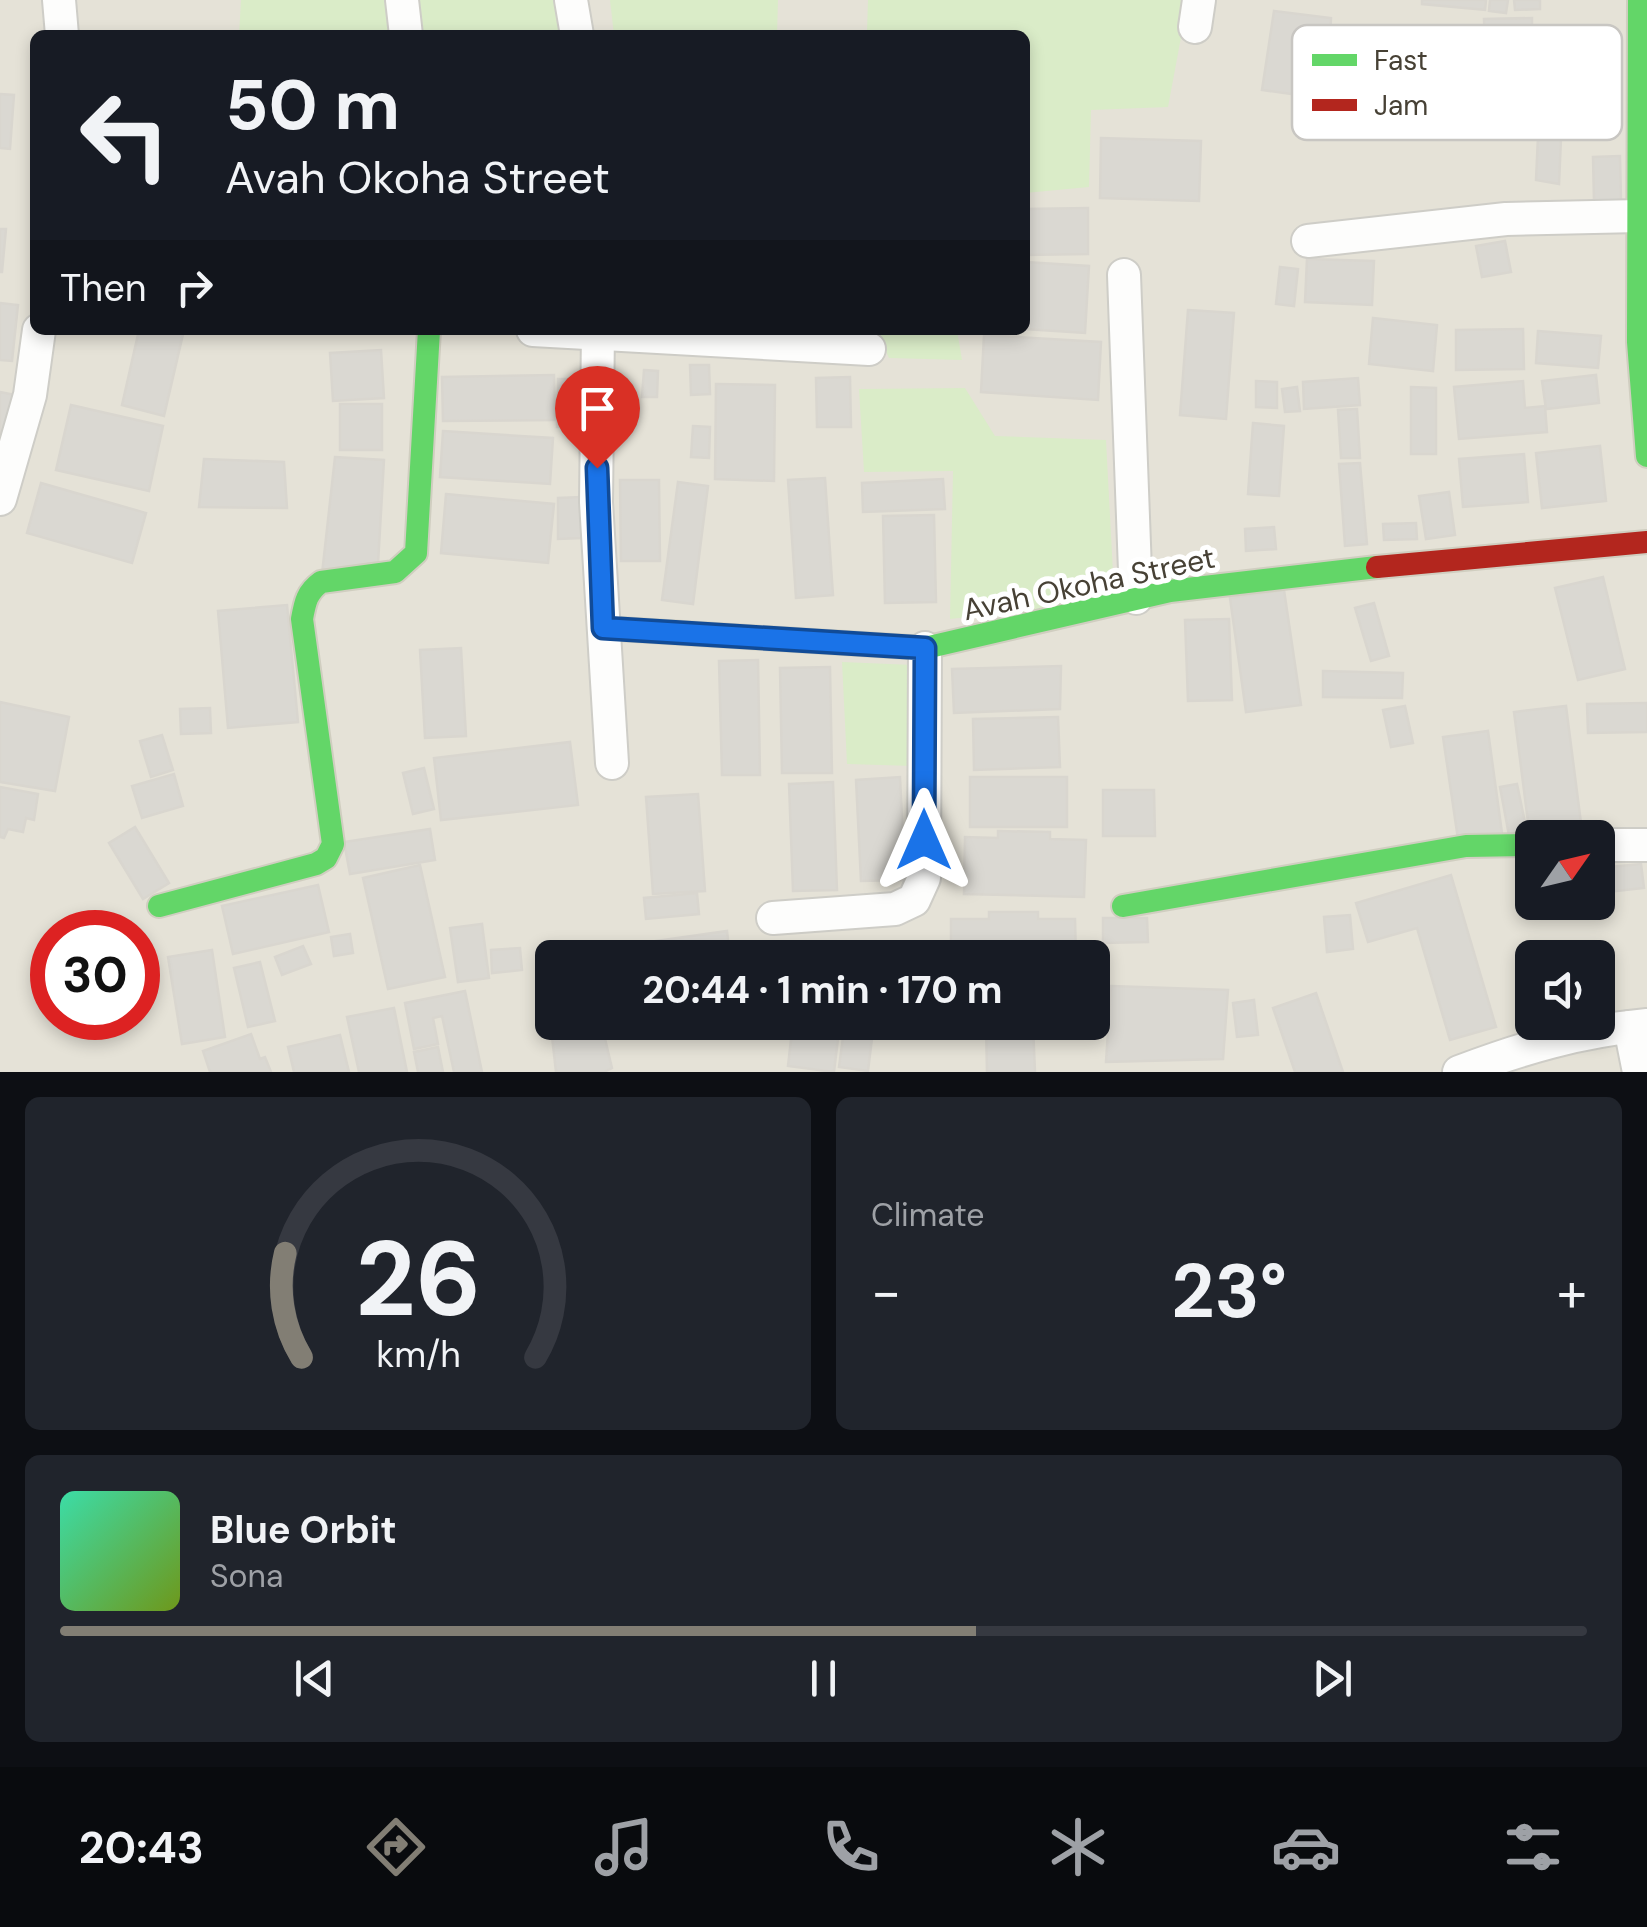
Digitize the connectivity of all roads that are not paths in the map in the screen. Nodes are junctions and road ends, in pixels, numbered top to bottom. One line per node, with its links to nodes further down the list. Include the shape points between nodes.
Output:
1 (58, 0): 5 (street)
2 (402, 0): 6 (street)
3 (572, 0): 7 (street)
4 (1640, 0): 8 (street)
5 (61, 30)
6 (405, 30)
7 (576, 30)
8 (1640, 216): 9 (street, via 1506,219); 16 (street, via 1640,400)
9 (1308, 241)
10 (1124, 276): 19 (street)
11 (39, 335): 17 (street, via 30,396)
12 (429, 335): 26 (street, via 416,553 394,573 350,574 315,584 303,600 332,844 326,858)
13 (598, 335): 20 (street)
14 (646, 335): 15 (street)
15 (870, 349)
16 (1647, 456)
17 (0, 499)
18 (1647, 542): 19 (street, Avah Okoha Street, via 1314,573)
19 (1136, 598): 21 (street, Avah Okoha Street)
20 (603, 628): 21 (street, Avah Okoha Street); 22 (street)
21 (925, 648): 28 (street, via 924,878 914,900 895,910)
22 (612, 762)
23 (1615, 845): 24 (street)
24 (1647, 845)
25 (1515, 846): 27 (street, via 1466,846)
26 (159, 906)
27 (1123, 906)
28 (774, 918)
29 (1638, 1026): 30 (street, via 1546,1041); 31 (street)
30 (1460, 1072)
31 (1639, 1072)

